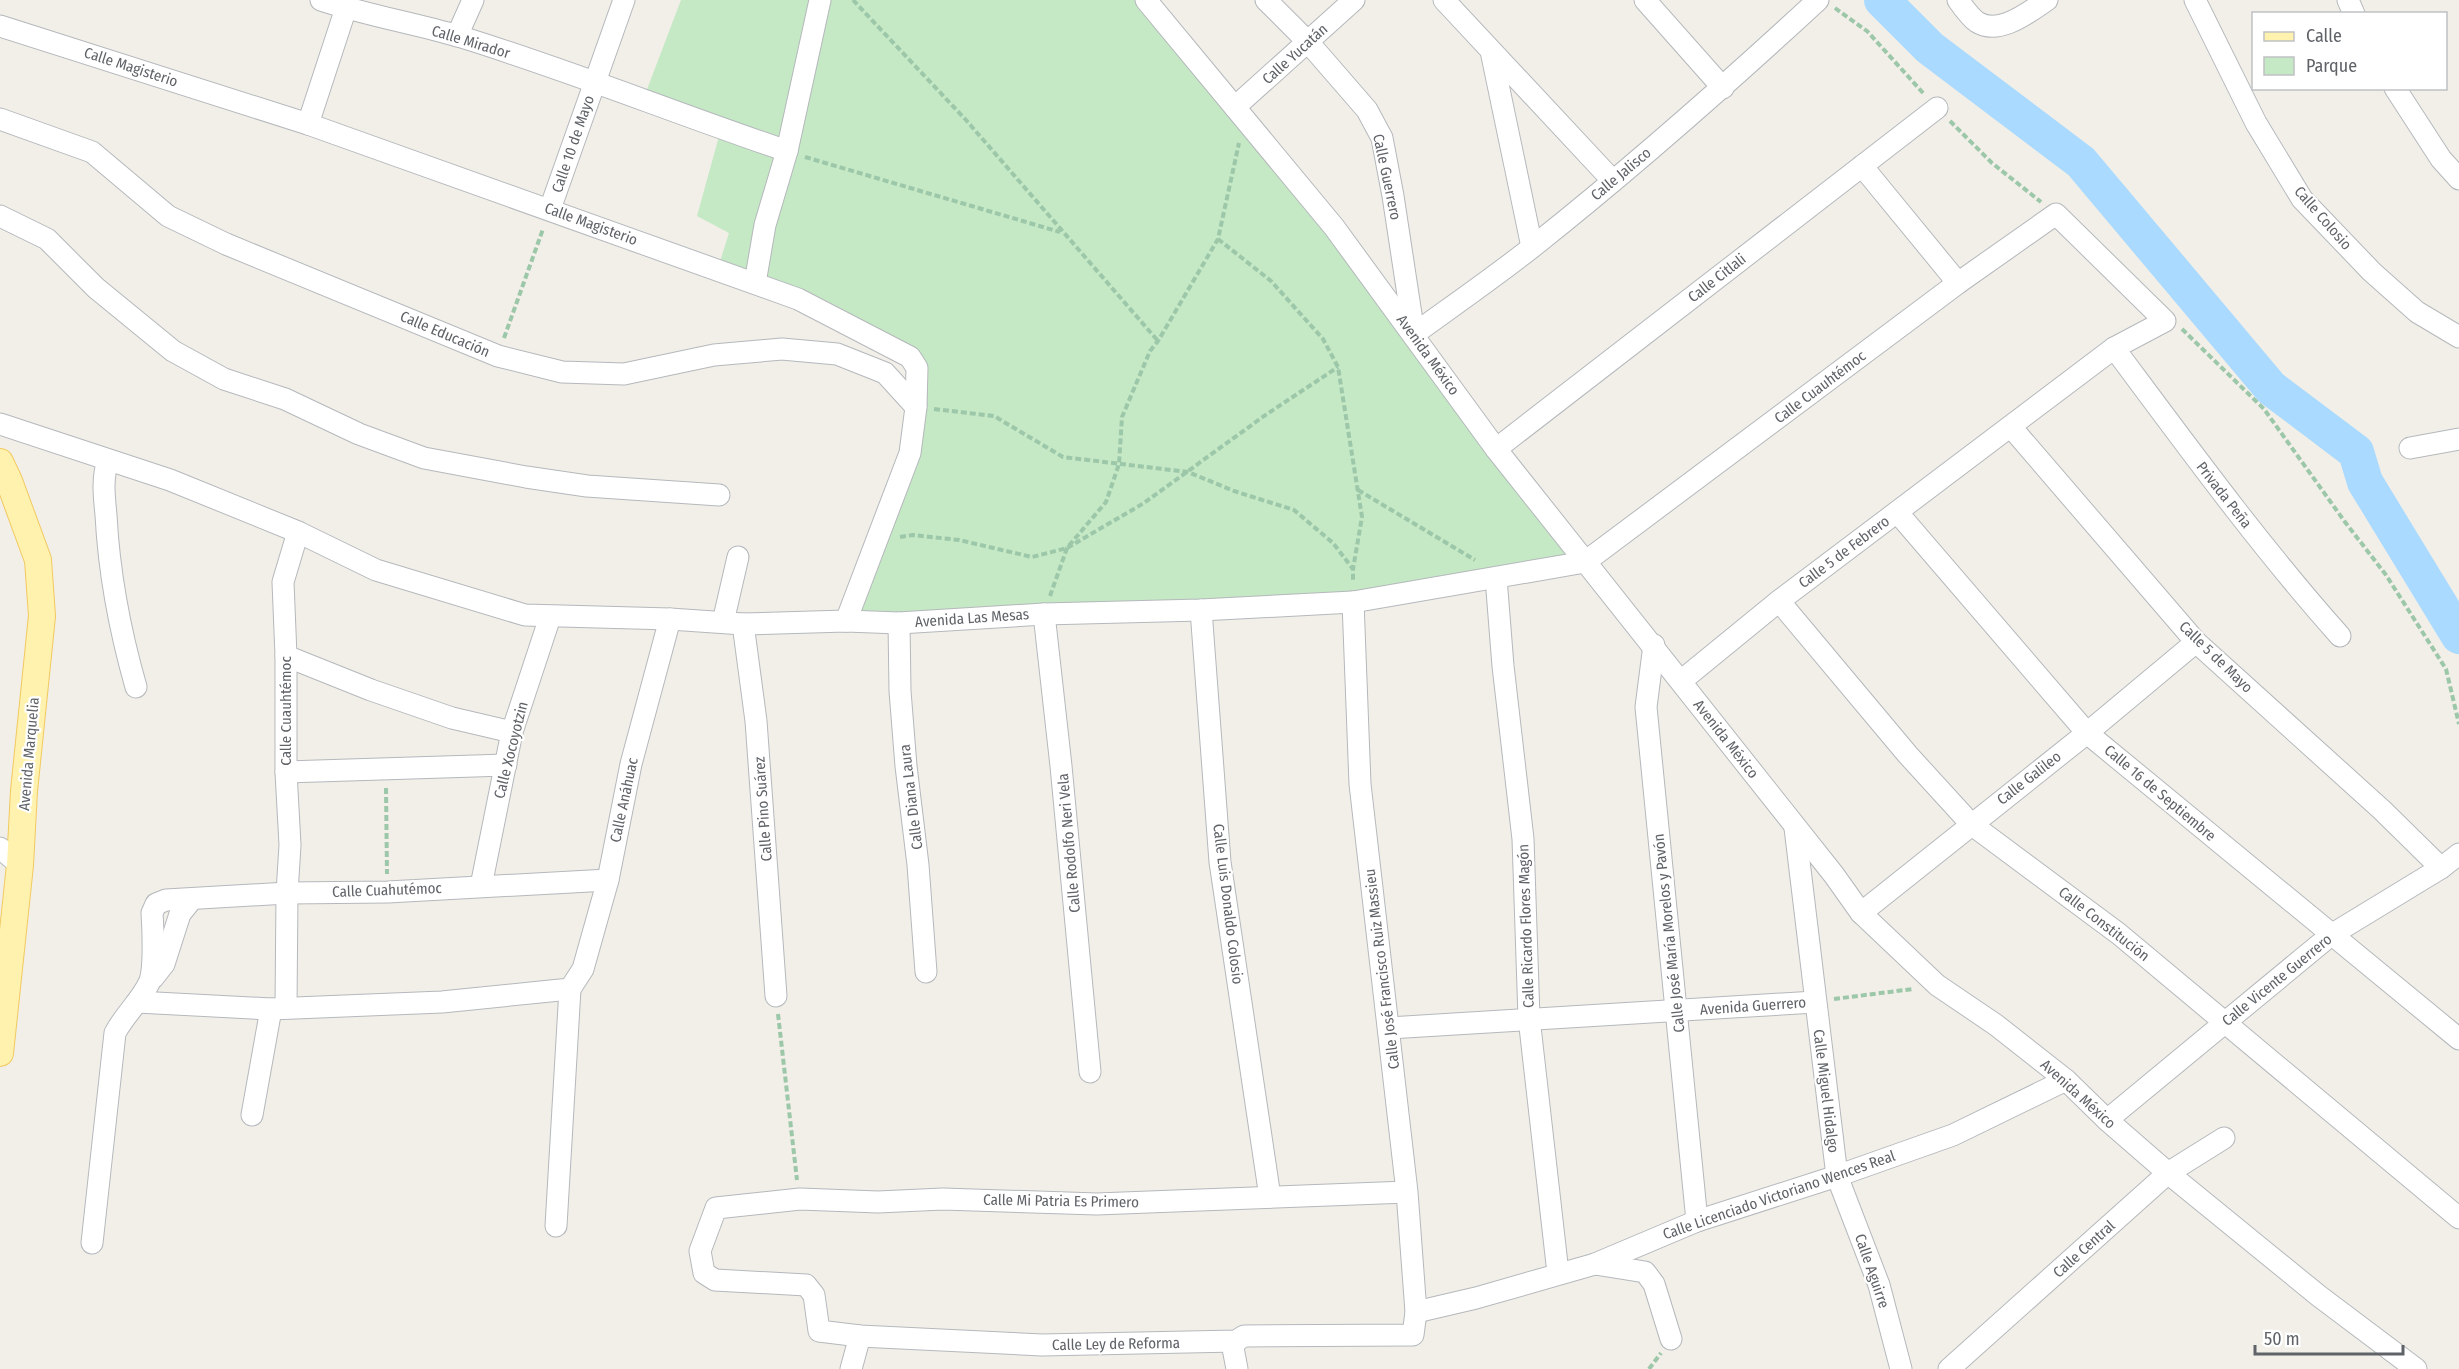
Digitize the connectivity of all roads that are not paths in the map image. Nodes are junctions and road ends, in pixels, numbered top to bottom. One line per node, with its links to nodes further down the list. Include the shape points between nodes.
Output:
1 (321, 0): 14 (street, Calle Mirador)
2 (473, 0): 16 (street)
3 (624, 0): 19 (street, Calle 10 de Mayo)
4 (820, 0): 26 (street)
5 (1146, 0): 22 (street, Avenida México)
6 (1266, 0): 17 (street)
7 (1354, 0): 17 (street, Calle Yucatán)
8 (1444, 0): 18 (street)
9 (1645, 0): 20 (street)
10 (1958, 0): 11 (street, via 1978,22 1993,26 2019,19)
11 (2047, 0)
12 (2195, 0): 37 (street, Calle Colosio, via 2256,123 2302,199 2372,272 2418,312)
13 (1826, 3): 20 (street, Calle Jalisco)
14 (346, 8): 16 (street, Calle Mirador); 25 (street)
15 (0, 26): 25 (street, Calle Magisterio)
16 (457, 36): 19 (street, Calle Mirador)
17 (1308, 42): 22 (street, Calle Yucatán); 36 (street, Calle Guerrero, via 1367,110 1382,138)
18 (1490, 49): 29 (street); 32 (street)
19 (595, 81): 26 (street, Calle Mirador); 30 (street, Calle 10 de Mayo)
20 (1723, 88): 29 (street, Calle Jalisco)
21 (2396, 90): 28 (street, via 2441,159)
22 (1235, 107): 36 (street, Avenida México, via 1334,227)
23 (1937, 108): 27 (street, Calle Citlali)
24 (0, 119): 39 (street, Calle Educación, via 92,152 168,216 226,244 498,356 562,372 624,374 714,355 782,349 837,354 885,373)
25 (308, 124): 30 (street, Calle Magisterio)
26 (787, 151): 33 (street, via 765,225)
27 (1862, 166): 34 (street); 44 (street, Calle Citlali)
28 (2459, 179)
29 (1613, 181): 32 (street, Calle Jalisco)
30 (550, 209): 33 (street, Calle Magisterio)
31 (0, 216): 47 (street, via 47,239 96,288 173,351 224,379 285,399 359,434 424,458 526,477 587,486)
32 (1533, 247): 36 (street, Calle Jalisco)
33 (755, 283): 39 (street, Calle Magisterio, via 798,299 910,357 917,368)
34 (1958, 283): 35 (street, Calle Cuauhtémoc, via 2056,214); 51 (street, Calle Cuauhtémoc)
35 (2165, 321): 38 (street, Calle 5 de Febrero)
36 (1414, 334): 44 (street, Avenida México)
37 (2459, 337)
38 (2114, 348): 41 (street, Calle 5 de Febrero); 62 (street, Privada Peña, via 2288,577)
39 (916, 407): 59 (street, Calle Magisterio, via 910,453)
40 (0, 424): 45 (street, Avenida Las Mesas)
41 (2011, 427): 48 (street, Calle 5 de Febrero); 63 (street, Calle 5 de Mayo)
42 (2459, 439): 43 (street)
43 (2410, 448)
44 (1496, 449): 51 (street, Avenida México)
45 (108, 460): 49 (street, Avenida Las Mesas, via 170,480); 67 (street, via 103,475 108,549 124,643)
46 (0, 462): 76 (main road, Avenida Marquelia, via 38,560 42,616)
47 (719, 495)
48 (1897, 512): 53 (street, Calle 5 de Febrero); 69 (street, Calle 16 de Septiembre)
49 (298, 532): 57 (street, Avenida Las Mesas, via 376,570 525,615); 65 (street, Calle Cuauhtémoc, via 283,582)
50 (738, 557): 60 (street)
51 (1585, 562): 52 (street); 64 (street, Avenida México)
52 (1496, 578): 54 (street, Avenida Las Mesas); 92 (street, Calle Ricardo Flores Magón, via 1523,839)
53 (1779, 602): 66 (street, Calle 5 de Febrero); 72 (street, Calle Constitución)
54 (1353, 603): 55 (street, Avenida Las Mesas); 94 (street, Calle José Francisco Ruiz Massieu, via 1360,784)
55 (1201, 610): 56 (street, Avenida Las Mesas); 105 (street, Calle Luis Donaldo Colosio, via 1220,862)
56 (1044, 614): 61 (street, Avenida Las Mesas); 97 (street, Calle Rodolfo Neri Vela)
57 (550, 617): 58 (street, Avenida Las Mesas); 68 (street, Calle Xocoyotzin)
58 (670, 619): 60 (street, Avenida Las Mesas); 78 (street, Calle Anáhuac, via 632,764)
59 (846, 621): 60 (street, Avenida Las Mesas); 61 (street, Avenida Las Mesas)
60 (733, 623): 87 (street, Calle Pino Suárez, via 756,721)
61 (899, 623): 84 (street, Calle Diana Laura, via 900,691)
62 (2340, 636)
63 (2196, 642): 69 (street, Calle Galileo); 77 (street, Calle 5 de Mayo)
64 (1654, 645): 66 (street, Avenida México); 91 (street, Calle José María Morelos y Pavón, via 1646,707)
65 (286, 656): 68 (street, via 452,718); 71 (street, Calle Cuauhtémoc)
66 (1681, 681): 73 (street, Avenida México)
67 (136, 687)
68 (512, 732): 70 (street, Calle Xocoyotzin)
69 (2087, 733): 72 (street, Calle Galileo); 83 (street, Calle 16 de Septiembre)
70 (506, 765): 71 (street); 79 (street, Calle Xocoyotzin)
71 (286, 772): 80 (street, Calle Cuauhtémoc, via 290,845)
72 (1971, 824): 82 (street, Calle Galileo); 93 (street, Calle Constitución, via 2119,934)
73 (1795, 828): 82 (street, Avenida México); 89 (street, Calle Miguel Hidalgo)
74 (0, 848): 76 (street)
75 (2459, 854): 77 (street, Calle Vicente Guerrero)
76 (20, 865): 96 (main road, Avenida Marquelia)
77 (2441, 868): 83 (street, Calle Vicente Guerrero)
78 (608, 880): 79 (street, Calle Cuahutémoc); 86 (street, Calle Anáhuac, via 583,969)
79 (481, 886): 80 (street, Calle Cuahutémoc)
80 (287, 893): 81 (street, Calle Cuahutémoc); 90 (street, Calle Cuauhtémoc)
81 (192, 899): 85 (street, via 180,914 164,964); 85 (street, Calle Cuahutémoc, via 156,904 152,913)
82 (1861, 913): 98 (street, Avenida México, via 1937,985)
83 (2331, 935): 93 (street, Calle Vicente Guerrero); 95 (street, Calle 16 de Septiembre)
84 (926, 972)
85 (151, 981): 88 (street)
86 (574, 985): 90 (street, via 442,1002); 108 (street, Calle Anáhuac)
87 (776, 996)
88 (137, 1002): 90 (street); 109 (street, via 123,1016 115,1033)
89 (1815, 1002): 91 (street, Avenida Guerrero); 103 (street, Calle Miguel Hidalgo)
90 (279, 1008): 99 (street, Calle Cuauhtémoc)
91 (1677, 1011): 92 (street, Avenida Guerrero); 107 (street, Calle José María Morelos y Pavón)
92 (1529, 1018): 94 (street, Avenida Guerrero); 111 (street, Calle Ricardo Flores Magón)
93 (2226, 1022): 100 (street, Calle Vicente Guerrero); 106 (street, Calle Constitución)
94 (1389, 1028): 104 (street, Calle José Francisco Ruiz Massieu)
95 (2459, 1039)
96 (0, 1053)
97 (1090, 1072)
98 (2066, 1080): 100 (street, Avenida México); 103 (street, Calle Licenciado Victoriano Wences Real, via 1953,1135)
99 (252, 1115)
100 (2107, 1120): 102 (street, Avenida México)
101 (2224, 1138): 102 (street, Calle Central)
102 (2168, 1173): 118 (street, Avenida México); 122 (street, Calle Central)
103 (1837, 1176): 107 (street, Calle Licenciado Victoriano Wences Real); 121 (street, Calle Aguirre, via 1880,1285)
104 (1407, 1192): 105 (street, Calle Mi Patria Es Primero); 112 (street, Calle José Francisco Ruiz Massieu)
105 (1270, 1197): 113 (street, Calle Mi Patria Es Primero, via 1097,1204 800,1199 716,1208 700,1251 704,1273 715,1280 807,1285 814,1294)
106 (2459, 1218)
107 (1697, 1221): 110 (street, Calle Licenciado Victoriano Wences Real)
108 (556, 1226)
109 (92, 1243)
110 (1594, 1264): 111 (street, Calle Licenciado Victoriano Wences Real); 116 (street, via 1645,1272 1654,1284)
111 (1557, 1273): 112 (street, Calle Licenciado Victoriano Wences Real)
112 (1416, 1312): 114 (street, Calle José Francisco Ruiz Massieu)
113 (819, 1331): 115 (street, Calle Ley de Reforma)
114 (1413, 1335): 117 (street, Calle Ley de Reforma, via 1244,1336)
115 (860, 1336): 117 (street, Calle Ley de Reforma, via 1042,1345); 119 (street)
116 (1671, 1340)
117 (1236, 1341): 120 (street, via 1233,1348)
118 (2413, 1368)
119 (851, 1369)
120 (1237, 1369)
121 (1901, 1369)
122 (1949, 1369)

